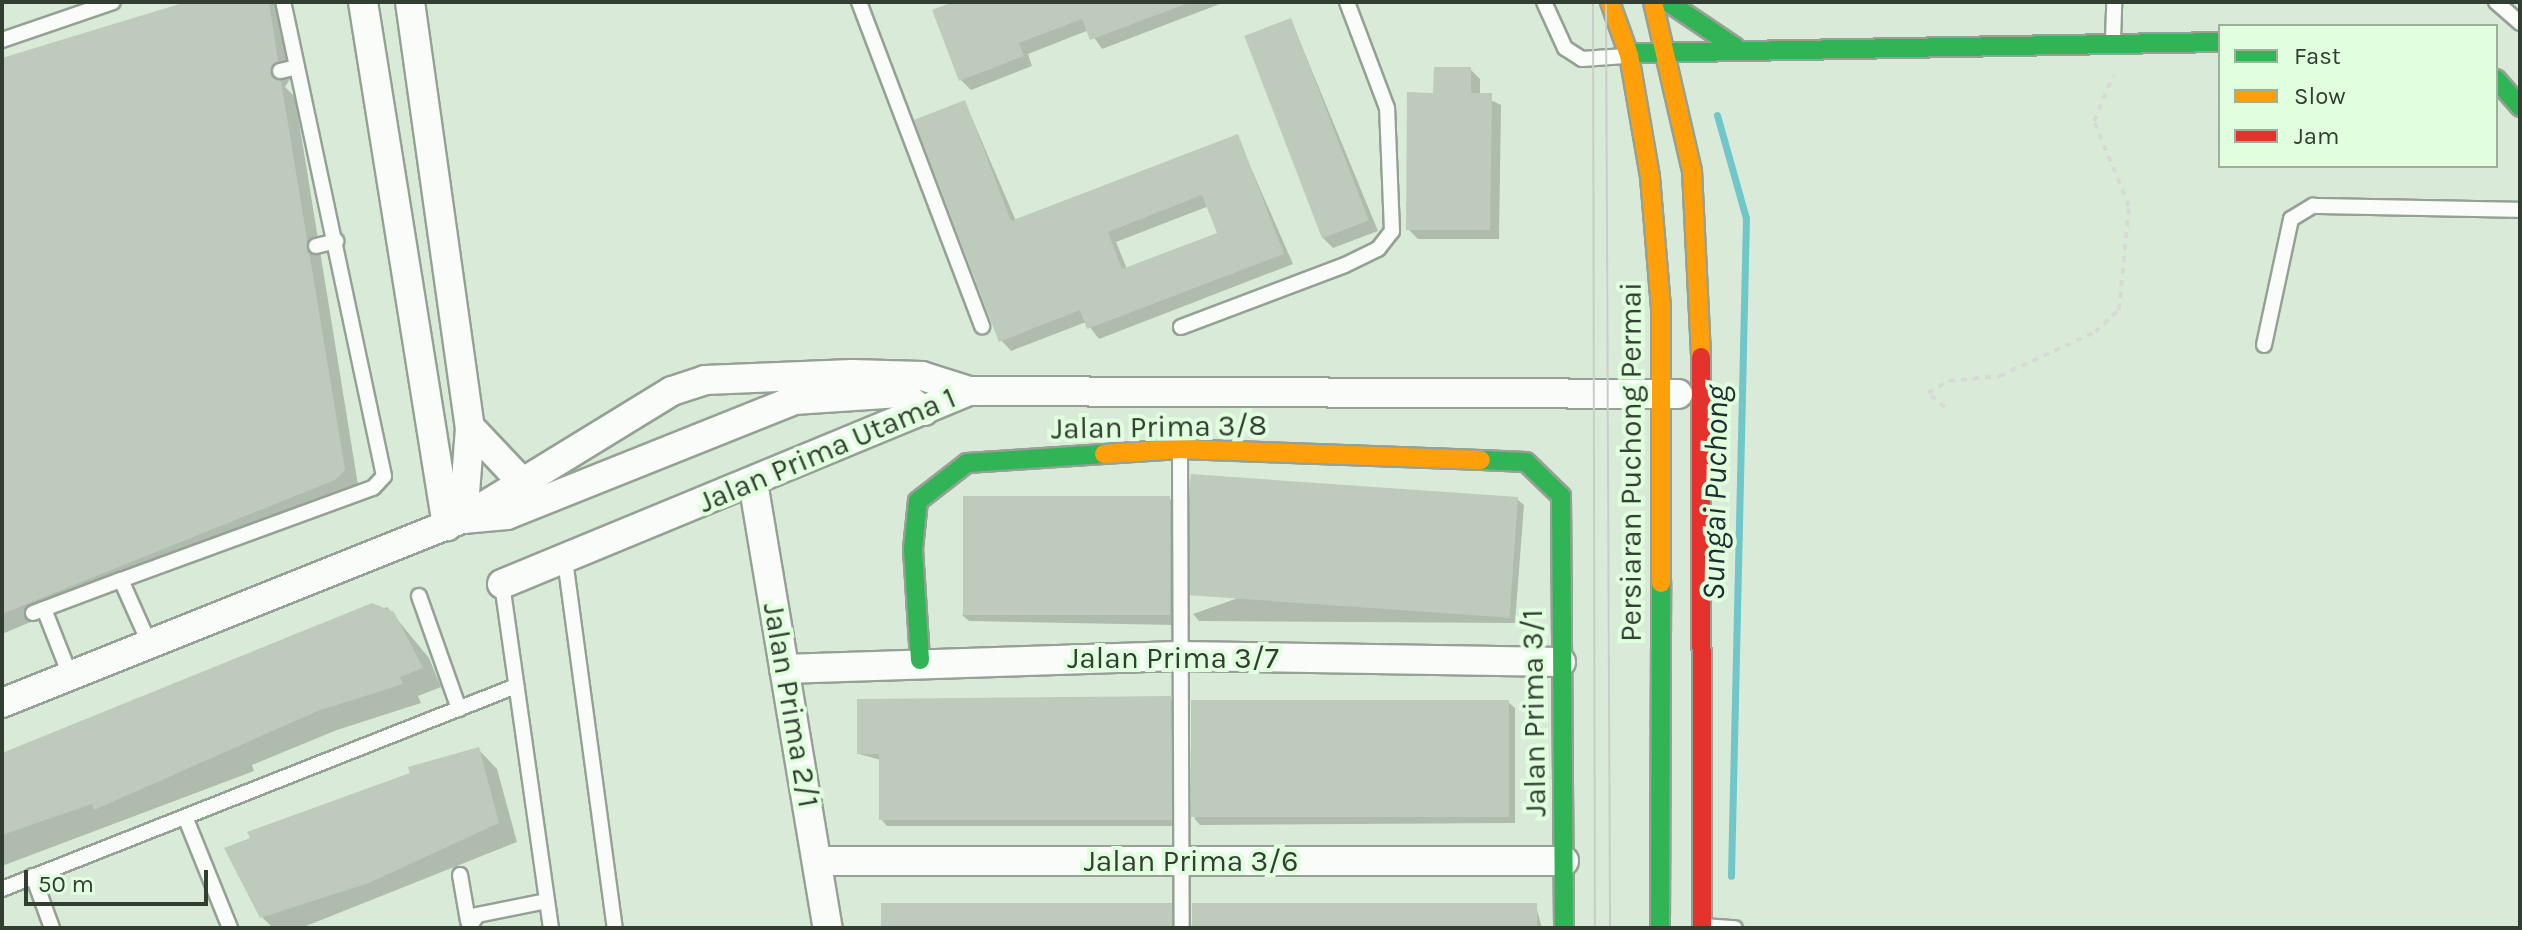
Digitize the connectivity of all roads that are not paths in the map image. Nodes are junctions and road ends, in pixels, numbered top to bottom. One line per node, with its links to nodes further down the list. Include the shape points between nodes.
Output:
1 (113, 2): 14 (lane, via 68,25)
2 (283, 2): 20 (lane)
3 (363, 2): 42 (street)
4 (410, 2): 37 (street)
5 (859, 2): 30 (lane)
6 (1347, 2): 31 (lane, via 1387,108 1392,231 1378,249 1345,265)
7 (1544, 2): 19 (lane, via 1550,28 1573,53)
8 (1610, 2): 19 (main road, Persiaran Puchong Permai)
9 (1653, 2): 17 (main road)
10 (1668, 2): 18 (main road)
11 (2114, 2): 16 (lane)
12 (2496, 2): 13 (lane)
13 (2520, 23)
14 (2, 40)
15 (2218, 42): 16 (main road)
16 (2112, 43): 18 (main road)
17 (1663, 47): 18 (main road); 19 (main road); 26 (main road)
18 (1735, 47): 22 (main road)
19 (1629, 55): 35 (main road, Persiaran Puchong Permai, via 1650,177)
20 (297, 67): 21 (lane); 28 (lane)
21 (280, 71)
22 (1708, 71)
23 (2498, 81): 25 (main road)
24 (1696, 87): 26 (main road)
25 (2520, 107)
26 (1682, 130): 34 (main road, via 1692,171)
27 (2520, 210): 32 (lane, via 2313,206 2291,219)
28 (336, 241): 29 (lane); 44 (lane, via 384,476 373,488)
29 (316, 246)
30 (982, 326)
31 (1181, 327)
32 (2264, 345)
33 (969, 391): 35 (street, Jalan Prima Utama 1); 36 (street, Jalan Prima Utama 1); 39 (street, via 922,376 705,380 628,414)
34 (1702, 393): 35 (street, Jalan Prima Utama 1); 65 (main road)
35 (1660, 394): 73 (main road, Persiaran Puchong Permai)
36 (924, 411): 40 (street, Jalan Prima Utama 1); 42 (street, via 900,393 794,400 507,515)
37 (470, 427): 39 (street, via 493,460); 42 (street)
38 (1180, 449): 41 (main road, Jalan Prima 3/8, via 1526,462); 48 (lane); 49 (main road, Jalan Prima 3/8, via 967,463 937,481 918,501 913,549)
39 (521, 481): 42 (street)
40 (753, 482): 43 (street, Jalan Prima Utama 1); 51 (street, Jalan Prima 2/1)
41 (1561, 496): 50 (main road, Jalan Prima 3/1)
42 (455, 522): 47 (street)
43 (565, 560): 45 (street, Jalan Prima Utama 1); 69 (lane)
44 (121, 580): 47 (lane); 52 (lane, via 39,611)
45 (502, 584): 53 (lane, Jalan Prima Utama 1)
46 (419, 596): 55 (lane)
47 (150, 645): 52 (street)
48 (1178, 656): 49 (street, Jalan Prima 3/7); 50 (street, Jalan Prima 3/7); 58 (lane)
49 (920, 660): 51 (street, Jalan Prima 3/7)
50 (1561, 662): 59 (main road, Jalan Prima 3/1)
51 (784, 669): 57 (street, Jalan Prima 2/1)
52 (70, 675): 54 (street)
53 (516, 686): 55 (lane); 63 (lane, Jalan Prima Utama 1)
54 (2, 703)
55 (459, 709): 56 (lane)
56 (186, 819): 61 (lane); 67 (lane)
57 (818, 861): 58 (street, Jalan Prima 3/6); 70 (street, Jalan Prima 2/1)
58 (1180, 861): 59 (street, Jalan Prima 3/6); 71 (lane)
59 (1564, 861): 72 (main road, Jalan Prima 3/1)
60 (460, 875): 64 (lane)
61 (33, 876): 62 (lane); 66 (lane)
62 (2, 889)
63 (547, 901): 64 (lane); 68 (lane, Jalan Prima Utama 1)
64 (469, 925)
65 (1702, 927): 74 (main road); 75 (lane)
66 (52, 928)
67 (230, 928)
68 (551, 928)
69 (615, 928)
70 (828, 928)
71 (1182, 928)
72 (1564, 928)
73 (1660, 928)
74 (1683, 928)
75 (1735, 928)

